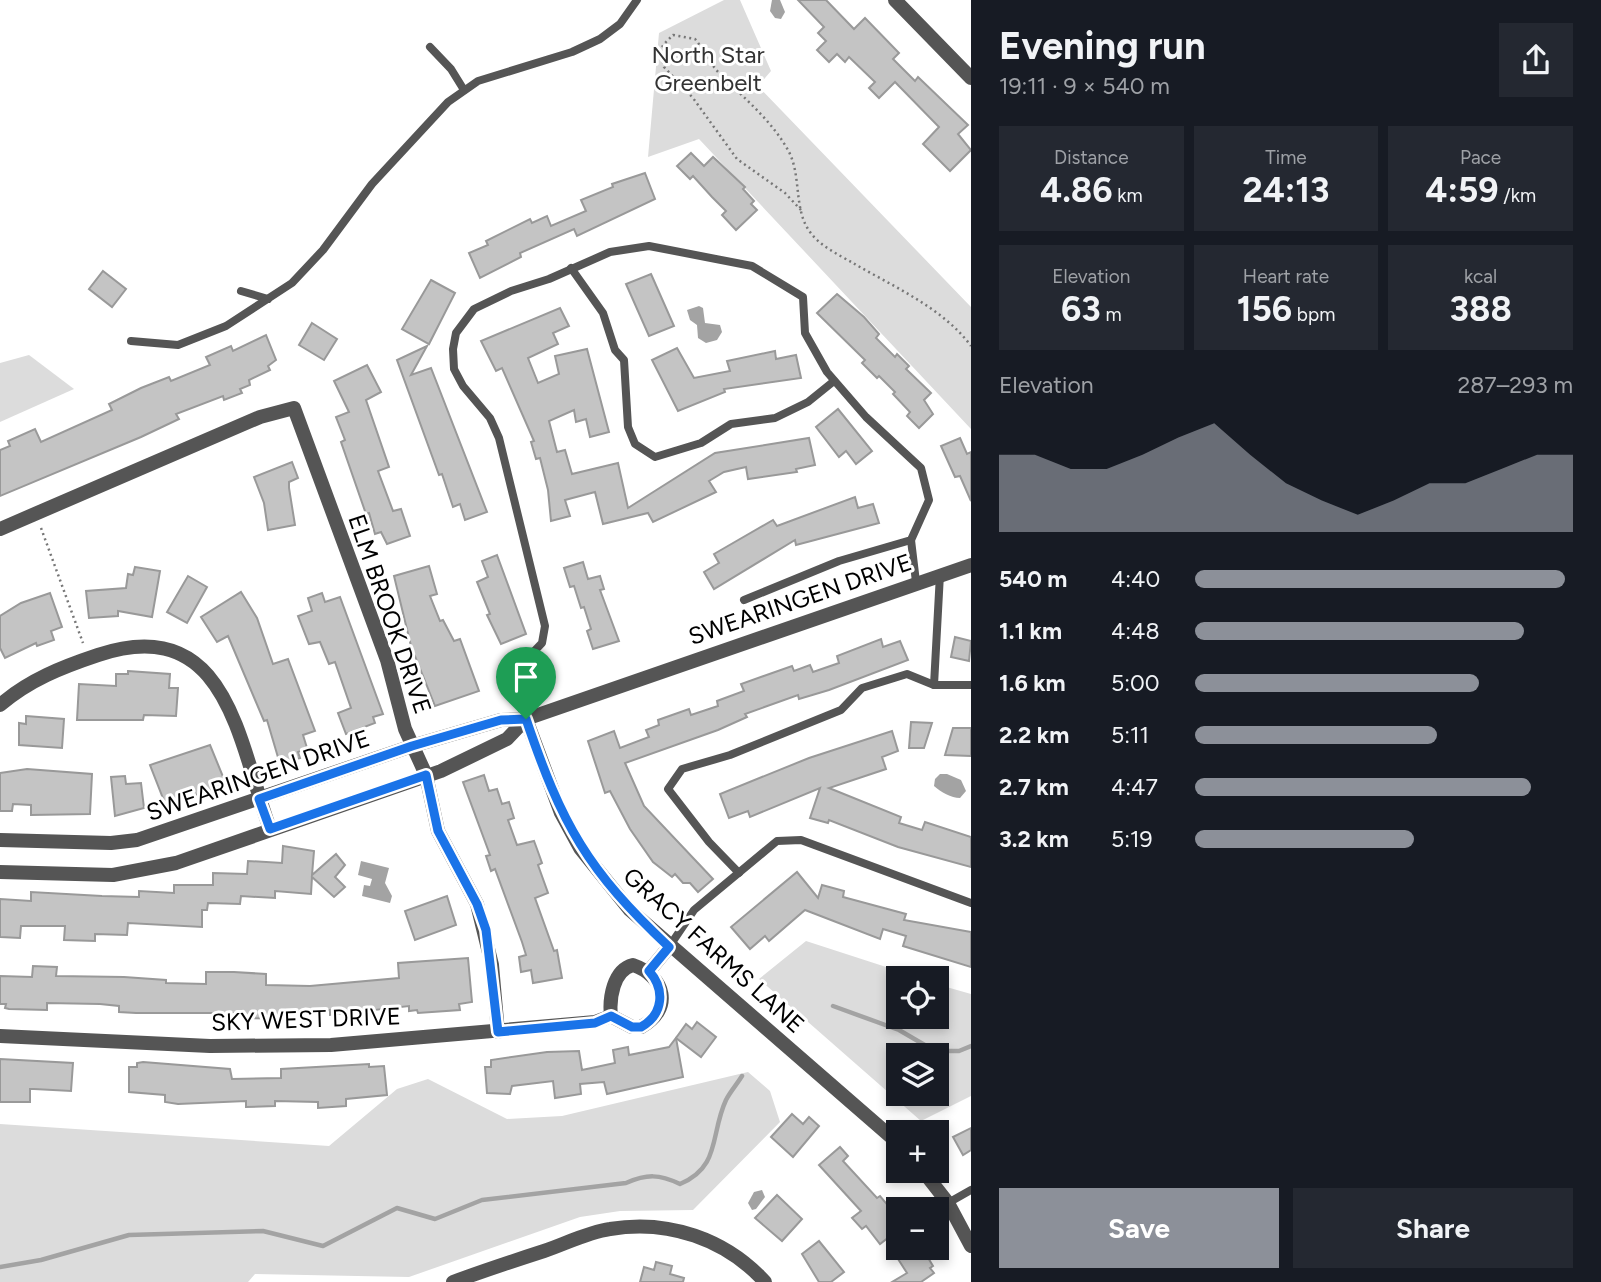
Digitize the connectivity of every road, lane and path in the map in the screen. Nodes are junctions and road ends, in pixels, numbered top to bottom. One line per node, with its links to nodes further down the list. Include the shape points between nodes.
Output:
1 (637, 0): 5 (lane, via 620,24 600,39 478,81)
2 (894, 0): 4 (street)
3 (430, 47): 5 (lane)
4 (971, 78)
5 (464, 90): 9 (lane, via 416,133 292,284)
6 (801, 210): 6 (path, via 796,169 774,130 718,72 695,39 673,35 663,45 664,67 737,159); 11 (path, via 809,232 830,249 937,313 958,328)
7 (570, 268): 12 (lane, via 610,253 649,246 752,265 803,297 805,333); 12 (lane, via 603,313 615,350 624,360 631,436 655,457 701,443 731,424 775,418 808,402); 24 (lane, via 474,309 456,333 453,349 454,369 499,438 545,626 542,643 522,664 513,691)
8 (241, 291): 9 (lane)
9 (268, 299): 10 (lane, via 226,326 178,345)
10 (131, 341)
11 (971, 346)
12 (834, 381): 15 (lane, via 921,468 929,500)
13 (39, 523): 20 (path)
14 (0, 528): 25 (street, ELM BROOK DRIVE, via 260,417 294,408 387,660)
15 (912, 540): 18 (lane); 19 (lane, via 839,561)
16 (971, 565): 17 (street, SWEARINGEN DRIVE)
17 (940, 574): 18 (street, SWEARINGEN DRIVE); 21 (lane)
18 (916, 582): 24 (street, SWEARINGEN DRIVE)
19 (744, 600)
20 (85, 646)
21 (934, 685): 22 (lane); 31 (lane, via 907,674 862,688 841,710 730,755 682,769 668,789)
22 (971, 685)
23 (0, 705): 27 (street, via 22,686 66,666 125,646 167,648 202,666 219,685)
24 (526, 719): 25 (street, SWEARINGEN DRIVE, via 501,720); 26 (street, SWEARINGEN DRIVE, via 507,739); 33 (street, GRACY FARMS LANE, via 547,782 580,848 630,910)
25 (412, 746): 26 (street, ELM BROOK DRIVE); 27 (street, SWEARINGEN DRIVE)
26 (426, 775): 28 (street, SWEARINGEN DRIVE); 36 (street, ELM BROOK DRIVE, via 438,831 486,930)
27 (259, 799): 28 (street); 29 (street, SWEARINGEN DRIVE, via 137,840)
28 (270, 829): 30 (street, SWEARINGEN DRIVE, via 143,871 113,875)
29 (0, 840)
30 (0, 872)
31 (739, 873): 32 (lane, via 777,841 801,840); 33 (lane, via 694,910)
32 (971, 903)
33 (669, 947): 34 (street); 38 (street, GRACY FARMS LANE)
34 (649, 971): 35 (street, via 632,965 622,970 609,1003); 35 (street, SKY WEST DRIVE, via 662,995 648,1023 632,1027)
35 (611, 1016): 36 (street, SKY WEST DRIVE, via 595,1023)
36 (498, 1032): 37 (street, SKY WEST DRIVE, via 331,1045 236,1046)
37 (0, 1036)
38 (886, 1133)
39 (932, 1183): 41 (street)
40 (971, 1190): 42 (lane)
41 (943, 1197)
42 (949, 1202)
43 (949, 1205): 44 (street)
44 (971, 1246)
45 (453, 1282): 46 (street, via 609,1229 666,1227 713,1241 747,1263)
46 (765, 1282)

